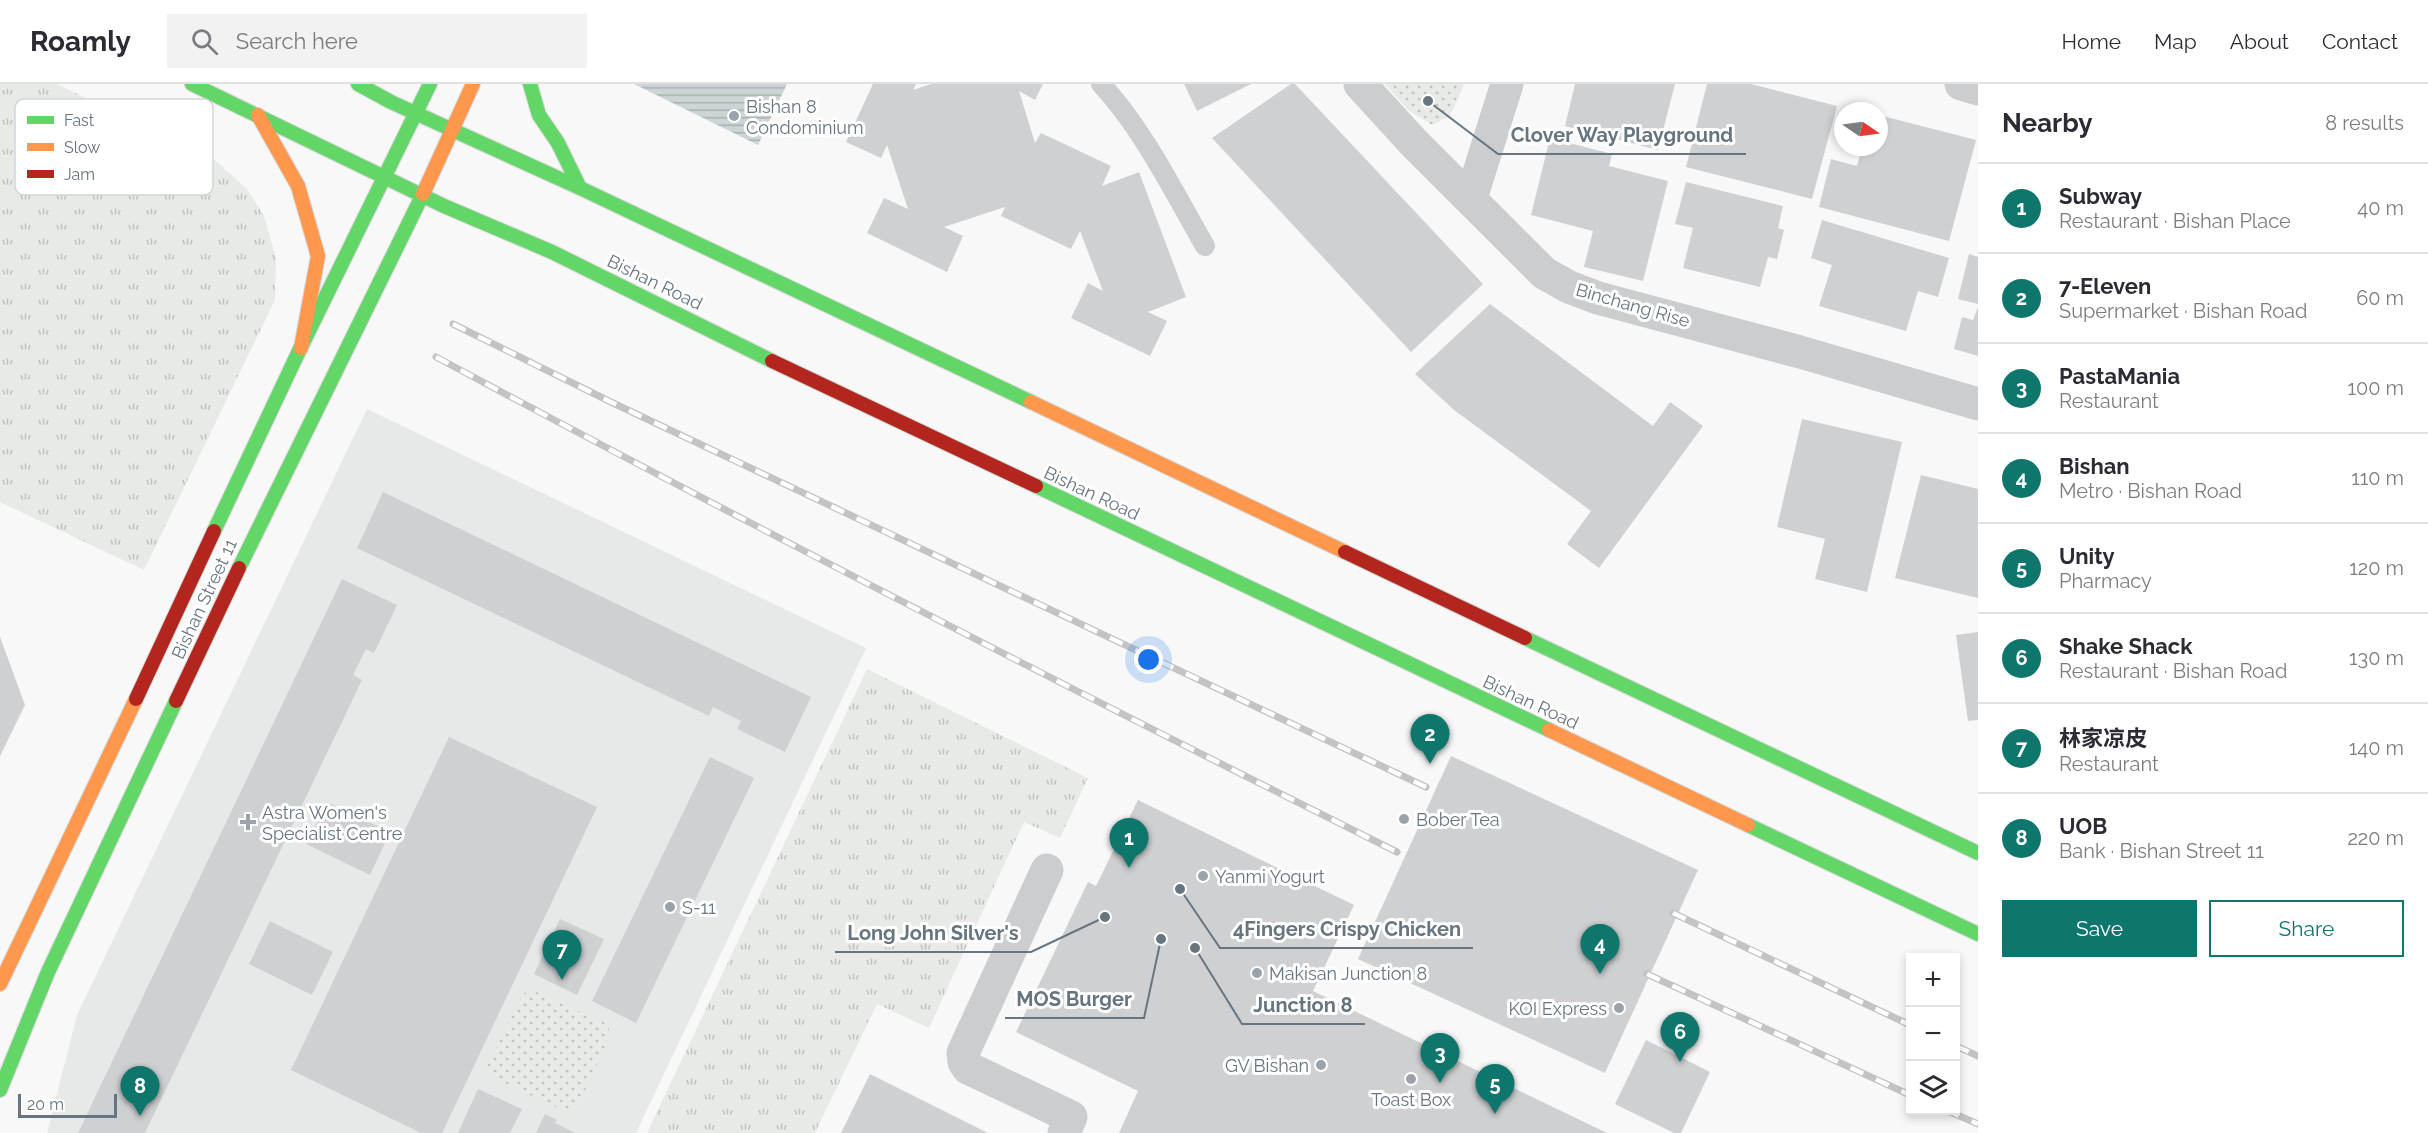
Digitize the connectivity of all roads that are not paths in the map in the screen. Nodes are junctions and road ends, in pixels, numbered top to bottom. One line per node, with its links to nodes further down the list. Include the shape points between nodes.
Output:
1 (192, 84): 12 (main road, Bishan Road)
2 (358, 84): 11 (main road)
3 (430, 84): 11 (main road, Bishan Street 11)
4 (473, 84): 13 (main road, Bishan Street 11)
5 (530, 84): 15 (main road, via 540,115)
6 (1101, 84): 18 (lane, via 1153,157)
7 (1360, 84): 17 (street, Binchang Rise)
8 (1507, 84): 17 (street)
9 (1961, 84): 10 (street)
10 (1978, 89)
11 (417, 114): 13 (main road); 14 (main road, Bishan Street 11)
12 (258, 115): 14 (main road, Bishan Road); 19 (main road, via 298,186 318,256)
13 (452, 129): 15 (main road); 16 (main road, Bishan Street 11)
14 (387, 178): 16 (main road, Bishan Road); 19 (main road, Bishan Street 11)
15 (580, 188): 21 (main road)
16 (422, 196): 23 (main road, Bishan Road, via 552,252 791,370); 25 (main road, Bishan Street 11, via 204,640 48,972)
17 (1471, 198): 20 (street, Binchang Rise, via 1544,273 1569,287)
18 (1205, 246)
19 (301, 348): 24 (main road, Bishan Street 11)
20 (1978, 404)
21 (1978, 853)
22 (1047, 870): 26 (street, via 963,1053 968,1068 1071,1117)
23 (1978, 934)
24 (0, 984)
25 (0, 1090)
26 (1064, 1133)

